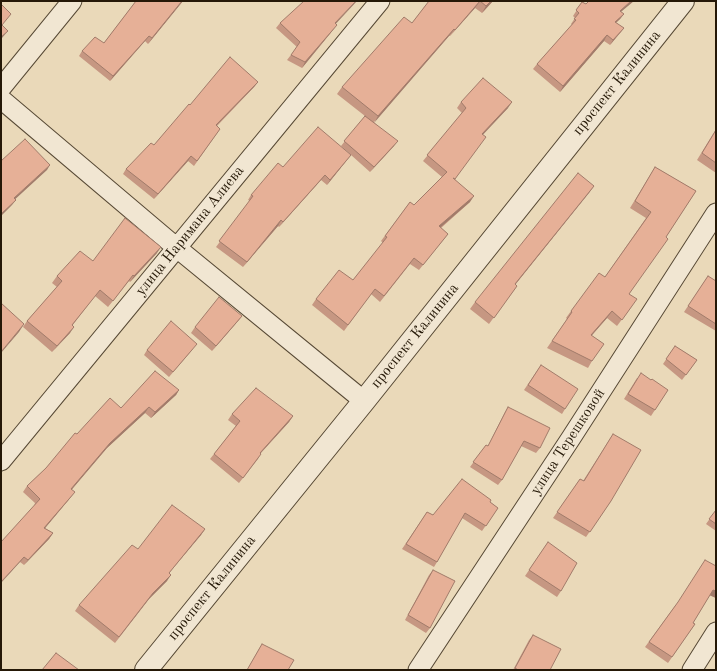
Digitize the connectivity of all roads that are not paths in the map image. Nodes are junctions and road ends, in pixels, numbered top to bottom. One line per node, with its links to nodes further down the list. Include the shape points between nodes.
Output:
1 (72, 1): 4 (street)
2 (380, 1): 7 (street, улица Наримана Алиева)
3 (683, 1): 8 (street, проспект Калинина)
4 (1, 88)
5 (1, 99): 7 (street)
6 (716, 213): 12 (street, улица Терешковой)
7 (177, 248): 8 (street); 9 (street, улица Наримана Алиева)
8 (364, 401): 11 (street, проспект Калинина)
9 (1, 461)
10 (716, 632): 13 (street)
11 (146, 670)
12 (418, 670)
13 (692, 670)

